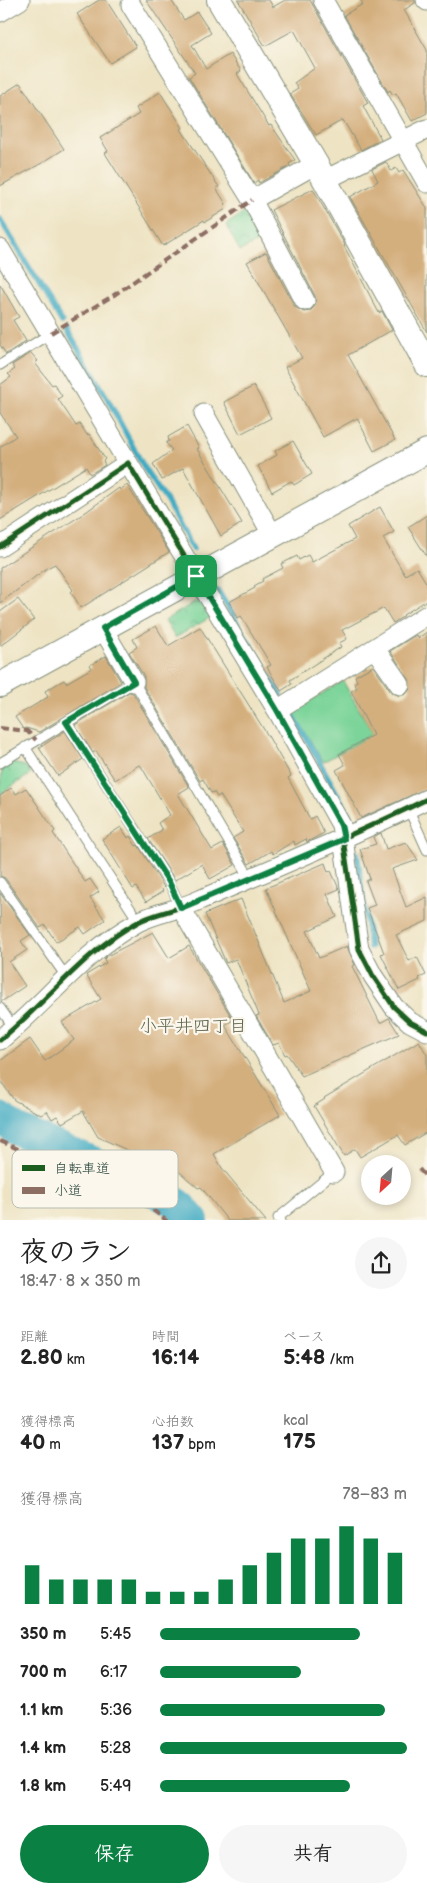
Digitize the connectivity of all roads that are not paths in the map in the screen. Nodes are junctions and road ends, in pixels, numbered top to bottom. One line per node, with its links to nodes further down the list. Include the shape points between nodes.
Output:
1 (219, 0): 6 (street)
2 (323, 0): 5 (street)
3 (131, 5): 8 (street)
4 (427, 129): 5 (street)
5 (403, 141): 6 (street); 7 (street)
6 (320, 172): 8 (street); 13 (street)
7 (427, 183)
8 (252, 200): 10 (street)
9 (0, 249): 11 (street)
10 (305, 301)
11 (51, 333): 12 (lane); 16 (street)
12 (0, 365)
13 (427, 365)
14 (204, 414): 17 (street)
15 (427, 451): 17 (street)
16 (128, 463): 18 (street); 19 (street)
17 (272, 534): 19 (street)
18 (0, 547)
19 (196, 576): 21 (street); 26 (street)
20 (427, 615): 22 (street)
21 (103, 628): 23 (street); 24 (street)
22 (375, 649): 25 (street); 26 (street)
23 (134, 682): 27 (lane); 34 (lane)
24 (0, 685)
25 (400, 685)
26 (277, 710): 32 (street, via 341,825)
27 (66, 722): 28 (lane); 36 (lane, via 169,882)
28 (25, 747): 29 (lane); 37 (lane)
29 (0, 763)
30 (427, 799): 31 (street)
31 (408, 808): 32 (street); 33 (lane)
32 (344, 839): 34 (street); 40 (street, via 359,949 394,1007 410,1022)
33 (427, 850)
34 (250, 878): 36 (street)
35 (0, 882): 38 (lane)
36 (181, 908): 37 (street); 42 (street)
37 (139, 922): 38 (street, via 92,954)
38 (67, 978): 41 (street)
39 (0, 1008): 41 (lane)
40 (427, 1031)
41 (7, 1034)
42 (334, 1172): 43 (lane, via 278,1218)
43 (280, 1220)

